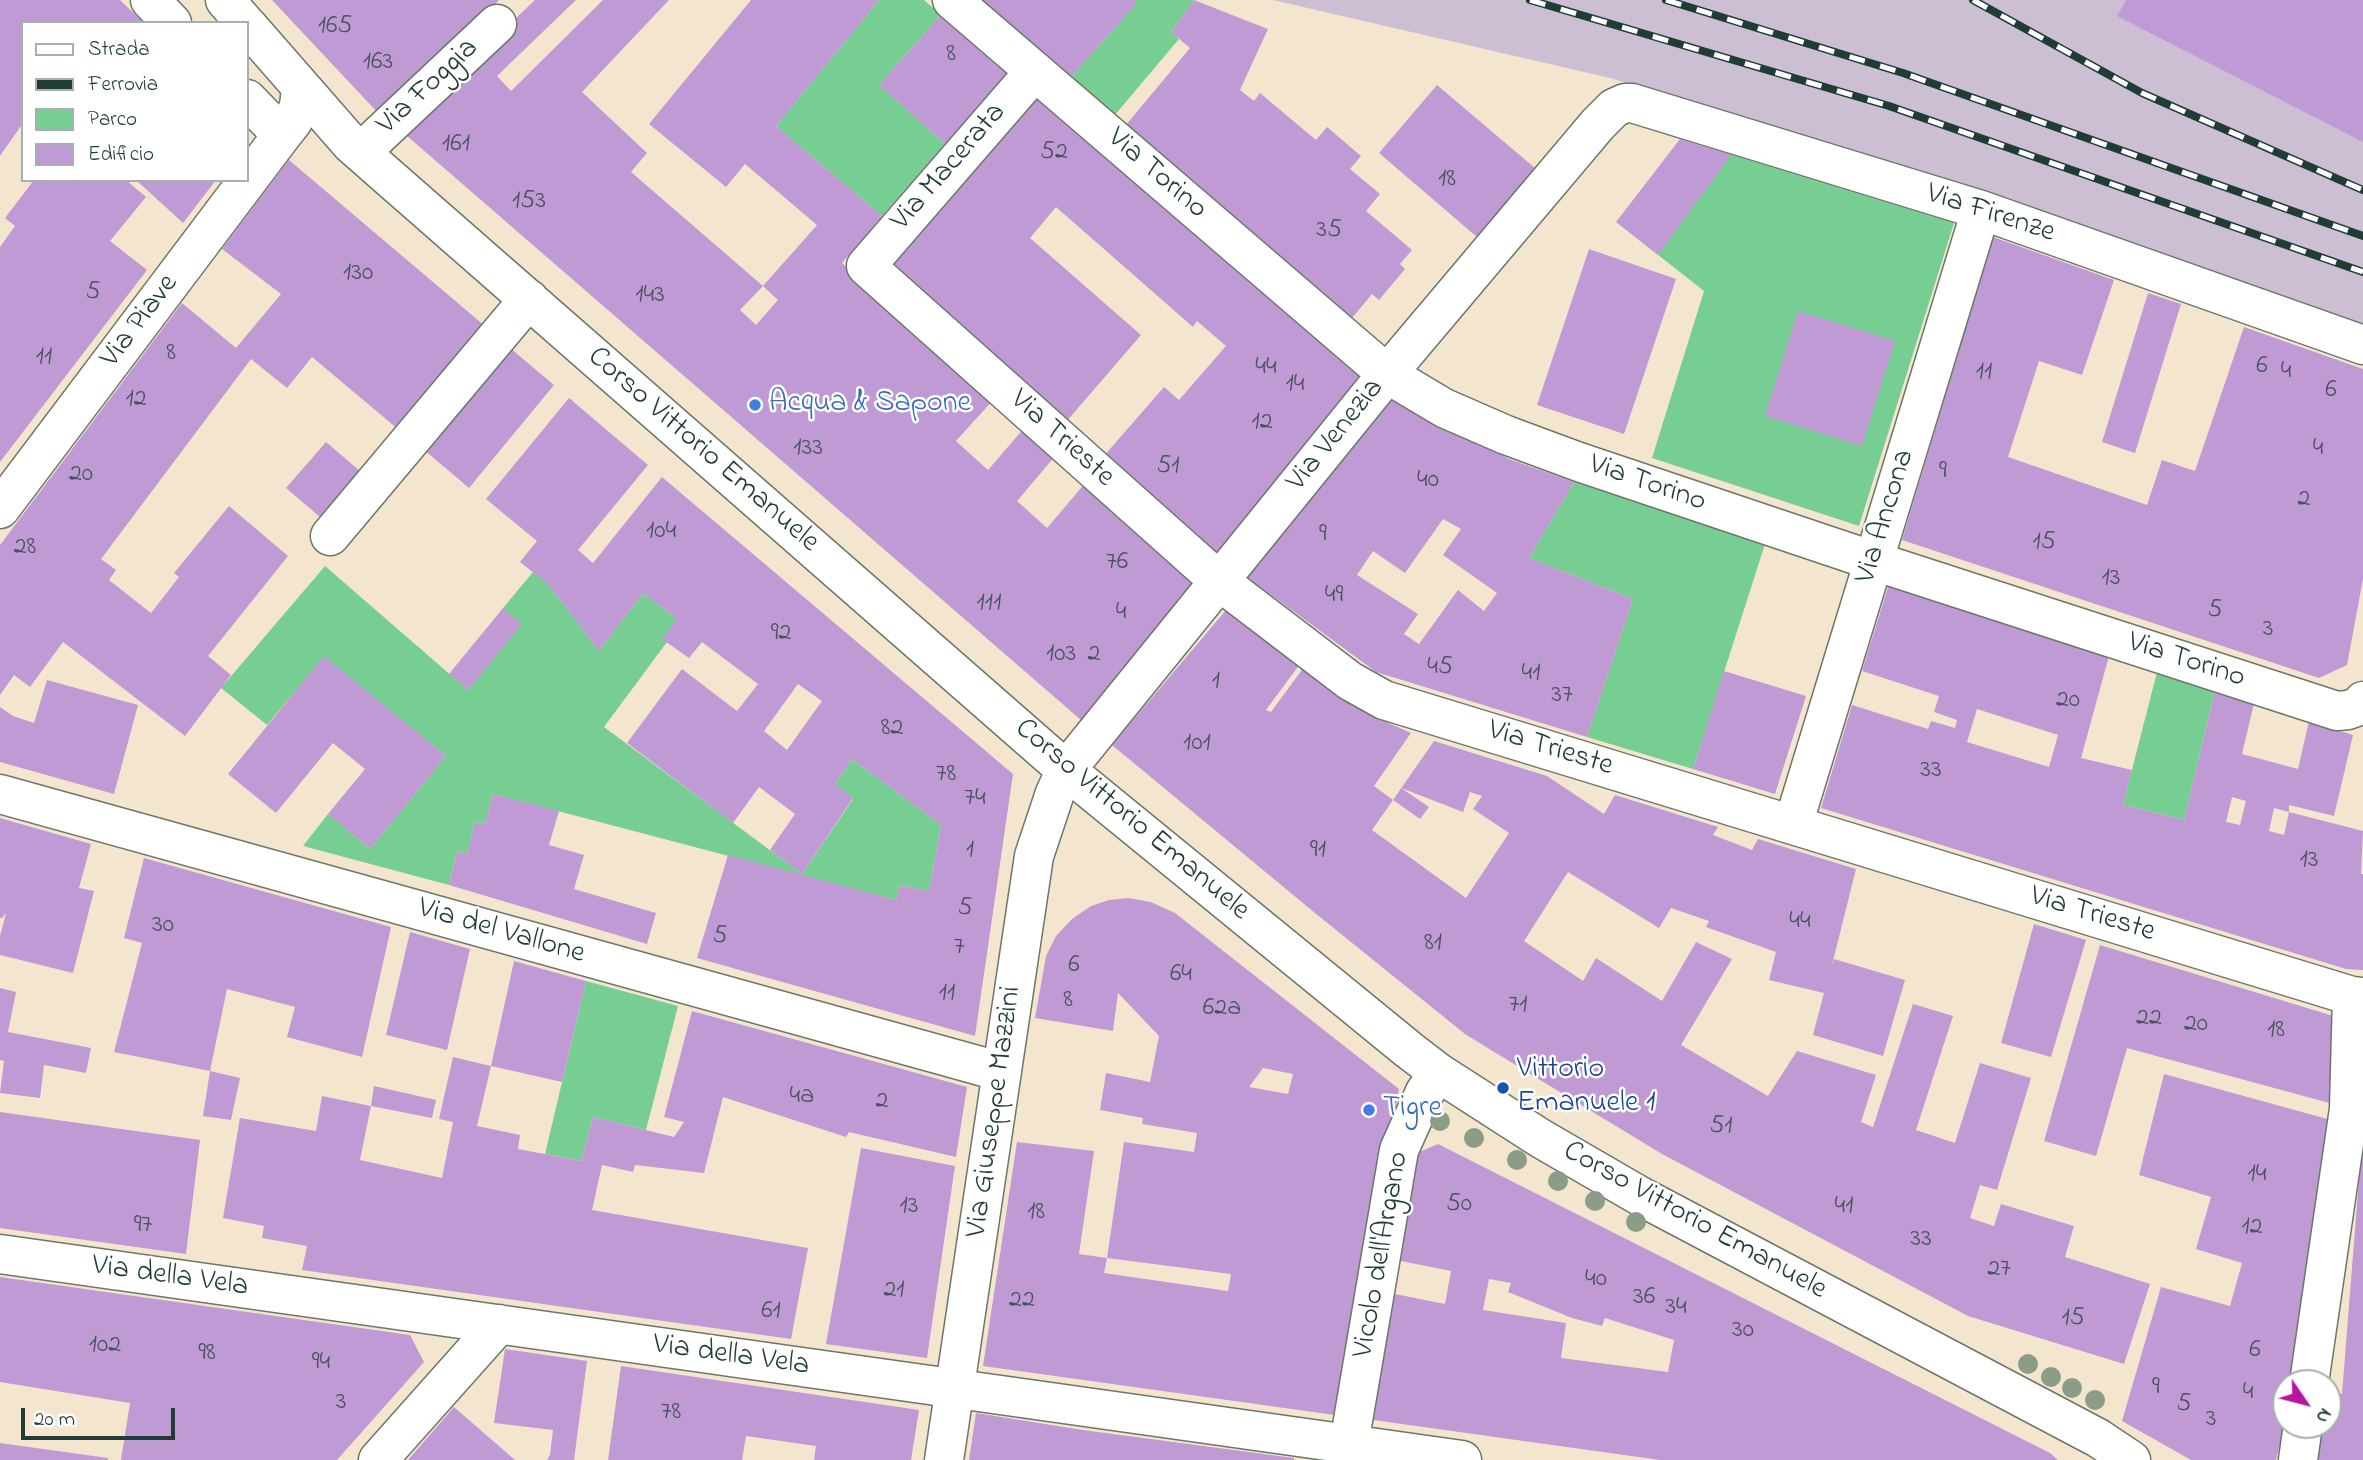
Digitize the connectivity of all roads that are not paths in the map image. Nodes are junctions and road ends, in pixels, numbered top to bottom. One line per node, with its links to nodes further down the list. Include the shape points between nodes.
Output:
1 (150, 0): 4 (street)
2 (225, 0): 5 (street, Corso Vittorio Emanuele)
3 (952, 0): 8 (street, Via Torino)
4 (170, 21)
5 (243, 21)
6 (497, 24): 13 (street, Via Foggia)
7 (248, 26): 9 (street, Corso Vittorio Emanuele)
8 (1035, 71): 17 (street, Via Macerata); 20 (street, Via Torino)
9 (301, 88): 12 (street, Via Piave, via 299,106); 13 (street, Corso Vittorio Emanuele)
10 (248, 100): 12 (street)
11 (1614, 108): 16 (street, Via Firenze, via 1632,103); 20 (street, Via Venezia)
12 (282, 135): 13 (street, via 320,132); 14 (street, Via Piave)
13 (356, 148): 18 (street, Corso Vittorio Emanuele)
14 (248, 180)
15 (247, 182): 21 (street, Via Piave)
16 (1981, 210): 19 (street, Via Firenze); 23 (street, Via Ancona)
17 (866, 266): 24 (street, Via Trieste)
18 (529, 299): 22 (street); 26 (street, Corso Vittorio Emanuele)
19 (2363, 345)
20 (1387, 374): 23 (street, Via Torino, via 1444,408 1506,435); 24 (street, Via Venezia)
21 (0, 509)
22 (330, 536)
23 (1874, 561): 25 (street, Via Torino, via 2337,710); 28 (street, Via Ancona)
24 (1219, 581): 26 (street, Via Venezia); 28 (street, Via Trieste, via 1350,681 1384,700)
25 (2361, 703)
26 (1066, 770): 30 (street, Via Giuseppe Mazzini, via 1034,856); 31 (street, Corso Vittorio Emanuele)
27 (0, 794): 30 (street, Via del Vallone)
28 (1793, 825): 29 (street, Via Trieste)
29 (2358, 997): 34 (street, via 2349,1109)
30 (1002, 1072): 35 (street, Via Giuseppe Mazzini)
31 (1439, 1073): 37 (street, Vicolo dell'Argano, via 1425,1092 1399,1150); 41 (street, Corso Vittorio Emanuele, via 1640,1196 2098,1438)
32 (0, 1254): 33 (street, Via della Vela)
33 (499, 1324): 35 (street, Via della Vela); 38 (street)
34 (2311, 1369)
35 (954, 1389): 37 (street, Via della Vela); 39 (street, Via Giuseppe Mazzini)
36 (2301, 1439): 42 (street)
37 (1349, 1444): 40 (street, Via della Vela)
38 (378, 1460)
39 (944, 1460)
40 (1462, 1460)
41 (2131, 1460)
42 (2298, 1460)

